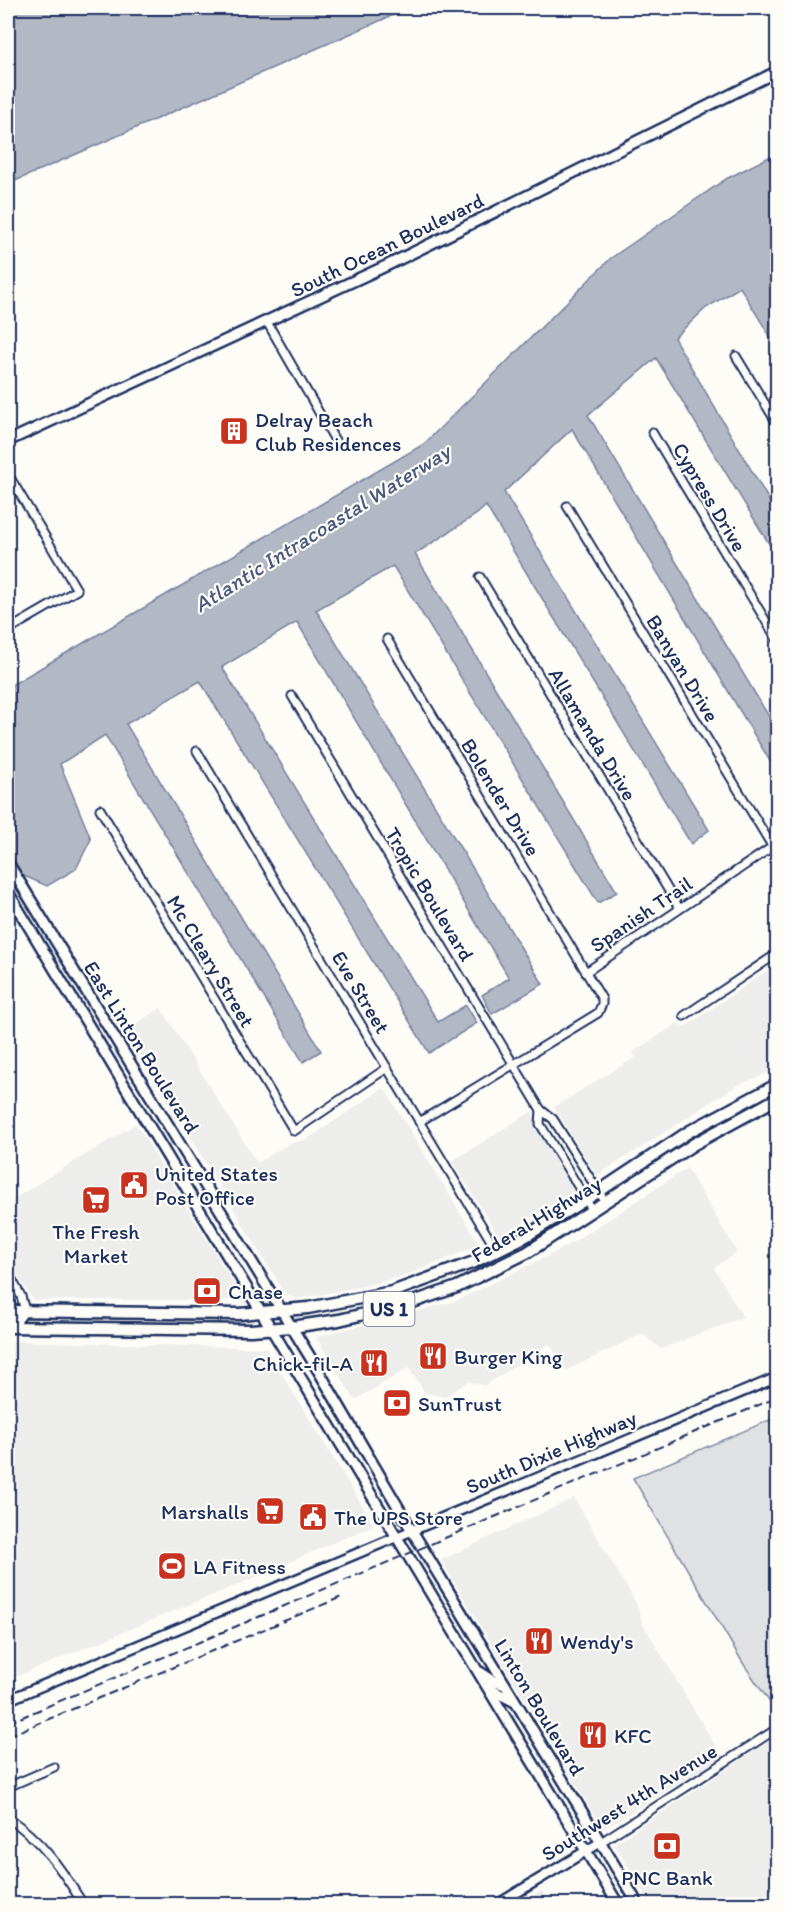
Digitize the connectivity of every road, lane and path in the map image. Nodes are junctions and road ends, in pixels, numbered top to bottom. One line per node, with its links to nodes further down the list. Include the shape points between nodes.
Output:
1 (777, 71): 2 (main road, South Ocean Boulevard, via 500,211)
2 (267, 322): 6 (main road, South Ocean Boulevard); 7 (street)
3 (736, 356): 4 (street)
4 (777, 425)
5 (652, 432): 13 (street, Cypress Drive)
6 (8, 441)
7 (336, 441)
8 (8, 474): 11 (street, via 77,590)
9 (567, 506): 17 (street, Banyan Drive)
10 (480, 577): 20 (street, Allamanda Drive)
11 (8, 630)
12 (387, 639): 22 (street, Bolender Drive)
13 (777, 640)
14 (292, 696): 24 (street, Tropic Boulevard)
15 (197, 751): 25 (street, Eve Street)
16 (100, 809): 25 (street, Mc Cleary Street, via 294,1131)
17 (775, 844): 20 (street, Spanish Trail)
18 (8, 863): 28 (main road, East Linton Boulevard)
19 (8, 892): 30 (main road, East Linton Boulevard)
20 (679, 908): 22 (street, Spanish Trail)
21 (777, 953): 23 (street)
22 (586, 972): 24 (street, Spanish Trail, via 602,999 598,1013)
23 (684, 1016)
24 (514, 1065): 31 (street, Tropic Boulevard); 32 (street, Spanish Trail)
25 (387, 1068): 32 (street, Eve Street)
26 (777, 1084): 29 (main road, Federal Highway / US 1)
27 (777, 1098): 33 (main road, Federal Highway / US 1)
28 (153, 1099): 30 (main road); 41 (main road, East Linton Boulevard)
29 (736, 1105): 33 (main road); 34 (main road, Federal Highway / US 1)
30 (139, 1108): 44 (main road, East Linton Boulevard)
31 (540, 1110): 34 (street, Tropic Boulevard, via 553,1119); 35 (street, Tropic Boulevard, via 540,1124)
32 (419, 1122): 38 (street, Eve Street)
33 (731, 1122): 36 (main road, Federal Highway / US 1)
34 (598, 1192): 35 (main road, Federal Highway / US 1); 36 (street, Tropic Boulevard)
35 (586, 1199): 37 (street, Tropic Boulevard); 38 (main road, Federal Highway / US 1)
36 (604, 1202): 37 (main road, Federal Highway / US 1)
37 (593, 1210): 46 (main road, Federal Highway / US 1, via 528,1252 457,1287 381,1311)
38 (498, 1251): 41 (main road, Federal Highway / US 1, via 387,1293)
39 (8, 1272): 43 (street)
40 (8, 1299): 42 (street)
41 (281, 1310): 44 (main road, Federal Highway / US 1); 46 (main road, East Linton Boulevard)
42 (10, 1311): 43 (main road, Federal Highway / US 1); 45 (street)
43 (25, 1311): 44 (main road, Federal Highway / US 1); 45 (street)
44 (262, 1312): 47 (main road, East Linton Boulevard)
45 (10, 1327): 47 (main road, Federal Highway / US 1)
46 (292, 1327): 47 (main road, Federal Highway / US 1); 50 (main road, East Linton Boulevard)
47 (272, 1329): 49 (main road, East Linton Boulevard)
48 (777, 1377): 51 (street, South Dixie Highway)
49 (339, 1439): 50 (main road); 52 (main road, East Linton Boulevard)
50 (362, 1445): 51 (main road, East Linton Boulevard)
51 (411, 1529): 52 (street, South Dixie Highway); 54 (main road, Linton Boulevard)
52 (396, 1535): 53 (main road, Linton Boulevard); 56 (street, South Dixie Highway)
53 (476, 1668): 54 (main road, via 495,1682); 55 (main road, Linton Boulevard)
54 (505, 1684): 57 (main road, Linton Boulevard)
55 (488, 1688): 57 (main road); 63 (main road, Linton Boulevard)
56 (8, 1700)
57 (517, 1703): 62 (main road, Linton Boulevard)
58 (777, 1728): 62 (street, Southwest 4th Avenue)
59 (54, 1767): 60 (street)
60 (8, 1787)
61 (8, 1818): 64 (street, via 55,1860)
62 (601, 1842): 63 (street, Southwest 4th Avenue); 67 (main road, Linton Boulevard)
63 (586, 1851): 65 (street, Southwest 4th Avenue); 66 (main road, Linton Boulevard)
64 (83, 1905)
65 (498, 1905)
66 (618, 1905)
67 (638, 1905)

